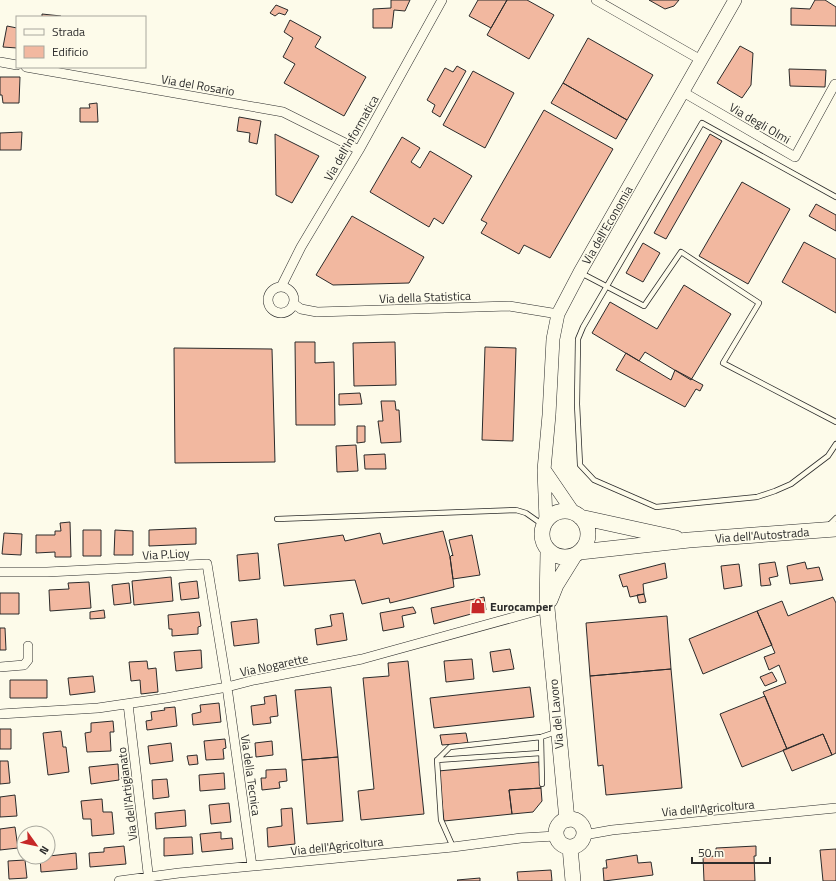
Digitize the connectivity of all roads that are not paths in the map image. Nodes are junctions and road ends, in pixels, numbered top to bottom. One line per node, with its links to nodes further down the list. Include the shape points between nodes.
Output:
1 (442, 0): 10 (street, Via dell'Informatica)
2 (596, 0): 4 (street)
3 (735, 0): 4 (main road, Via dell'Economia)
4 (701, 60): 9 (main road, Via dell'Economia)
5 (0, 62): 6 (street)
6 (16, 65)
7 (32, 68): 10 (street, Via del Rosario, via 283,112)
8 (835, 84): 9 (street, Via degli Olmi, via 795,157)
9 (683, 92): 12 (main road, Via dell'Economia)
10 (359, 150): 14 (street, Via dell'Informatica, via 301,247)
11 (836, 197): 13 (lane, via 702,123)
12 (580, 272): 13 (lane); 16 (main road, Via dell'Economia)
13 (606, 286): 17 (lane, via 644,306 680,252 759,303 723,362); 18 (lane, via 578,338 577,404 580,464 594,480 656,507 757,497 791,484 828,456)
14 (281, 287): 15 (street, via 292,292); 15 (street, via 273,290 269,297 271,308 282,313 290,311)
15 (294, 304): 16 (street, Via della Statistica, via 301,309 317,312 509,306)
16 (558, 314): 19 (main road, Via dell'Economia, via 553,339)
17 (836, 422)
18 (836, 444)
19 (544, 470): 20 (main road); 23 (main road, Via dell'Economia)
20 (577, 515): 23 (main road, Via dell'Autostrada, via 566,511 558,512); 25 (main road, Via dell'Autostrada); 27 (main road, via 585,523 588,538 585,546)
21 (836, 518): 24 (lane)
22 (277, 519): 23 (lane, via 516,510)
23 (545, 522): 26 (main road, via 541,532)
24 (830, 530): 25 (main road, Via dell'Autostrada)
25 (689, 540): 27 (main road, Via dell'Autostrada)
26 (548, 551): 27 (main road, Via dell'Autostrada, via 560,558); 29 (main road, Via del Lavoro)
27 (577, 554): 29 (main road, Via del Lavoro, via 556,585)
28 (0, 572): 32 (street, Via P.Lioy, via 207,564)
29 (547, 608): 32 (street, Via Nogarette, via 362,659); 35 (main road, Via del Lavoro)
30 (28, 646): 31 (street, via 28,660 24,665)
31 (0, 668)
32 (227, 687): 33 (street, Via Nogarette); 46 (street, Via della Tecnica)
33 (128, 704): 34 (street, Via Nogarette); 47 (street, Via dell'Artigianato)
34 (0, 714)
35 (558, 732): 36 (lane); 41 (main road, Via del Lavoro)
36 (541, 737): 37 (lane); 38 (lane, via 450,747)
37 (541, 753): 38 (lane); 39 (lane)
38 (437, 760): 44 (lane, via 441,820)
39 (542, 784)
40 (836, 808): 42 (street, Via dell'Agricoltura)
41 (567, 820): 42 (main road, via 579,823); 43 (main road, via 557,828)
42 (584, 835): 45 (main road, via 578,845)
43 (556, 836): 44 (street, Via dell'Agricoltura); 45 (main road, via 563,845)
44 (454, 847): 46 (street, Via dell'Agricoltura)
45 (570, 847): 49 (main road)
46 (252, 866): 47 (street, Via dell'Agricoltura, via 179,873)
47 (145, 880): 48 (street, Via dell'Agricoltura)
48 (119, 881)
49 (573, 881)

